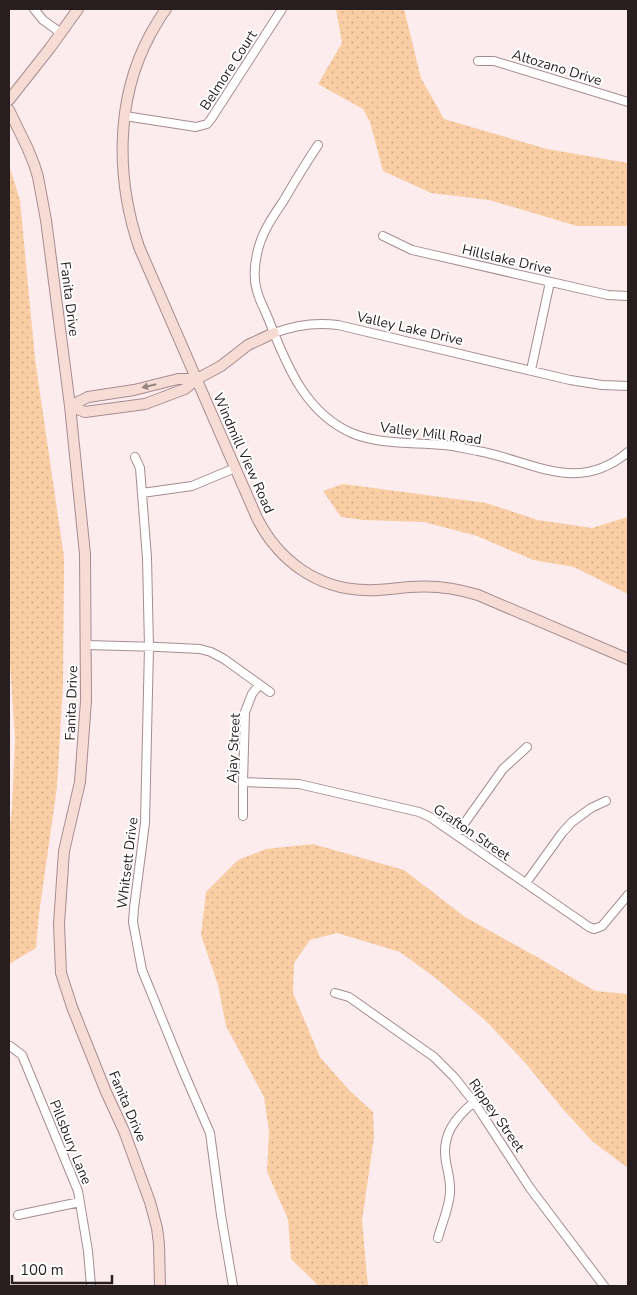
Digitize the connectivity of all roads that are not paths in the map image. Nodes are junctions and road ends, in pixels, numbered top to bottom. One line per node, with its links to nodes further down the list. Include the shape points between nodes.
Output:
1 (34, 9): 5 (street)
2 (78, 9): 5 (main road)
3 (166, 9): 10 (main road, Windmill View Road, via 139,61)
4 (282, 9): 10 (street, Belmore Court, via 207,124 196,127)
5 (61, 33): 7 (main road)
6 (478, 62): 8 (street, Altozano Drive, via 494,61)
7 (9, 100)
8 (628, 102)
9 (9, 110): 19 (main road, Fanita Drive, via 38,177)
10 (125, 116): 17 (main road, Windmill View Road, via 123,174 134,231)
11 (318, 145): 15 (street, Valley Mill Road, via 266,228 259,248 257,292)
12 (383, 236): 13 (street, Hillslake Drive, via 412,250)
13 (550, 282): 14 (street, Hillslake Drive, via 608,295); 16 (street)
14 (628, 296)
15 (274, 332): 16 (street, Valley Lake Drive, via 305,324 338,325); 17 (main road, Valley Lake Drive); 20 (street, Valley Mill Road, via 298,385 310,402 334,423 363,437 384,442 447,445 571,474 598,470)
16 (531, 370): 18 (street, Valley Lake Drive, via 570,380)
17 (197, 379): 19 (main road, Valley Lake Drive, one-way to 19, via 88,398); 19 (main road, Valley Lake Drive, via 185,389 145,404 85,412); 22 (main road, Windmill View Road)
18 (628, 386)
19 (70, 406): 24 (main road, Fanita Drive, via 85,554)
20 (628, 452)
21 (135, 457): 23 (street, Whitsett Drive, via 140,468)
22 (235, 468): 23 (street, via 192,486); 26 (main road, Windmill View Road, via 267,537 288,561 315,578 355,590 425,586 478,594)
23 (142, 493): 25 (street, Whitsett Drive, via 148,558)
24 (86, 645): 25 (street); 43 (main road, Fanita Drive, via 80,782 64,851 59,924 61,973 150,1202 158,1244)
25 (149, 647): 27 (street, via 211,652); 44 (street, Whitsett Drive, via 145,823 133,922 142,970 210,1133)
26 (628, 659)
27 (259, 685): 28 (street); 30 (street, Ajay Street, via 245,712)
28 (270, 692)
29 (527, 747): 33 (street, via 503,769)
30 (243, 782): 32 (street, Ajay Street); 33 (street, Grafton Street, via 299,784 419,812)
31 (606, 801): 34 (street, via 572,822)
32 (244, 816)
33 (456, 835): 34 (street, Grafton Street)
34 (526, 883): 35 (street, Grafton Street, via 594,929 602,926)
35 (628, 895)
36 (335, 993): 38 (street, Rippey Street, via 349,997 434,1057)
37 (10, 1046): 39 (street, Pillsbury Lane, via 22,1055 78,1190)
38 (474, 1102): 41 (street, via 456,1119 447,1139 445,1158 450,1193); 45 (street, Rippey Street, via 530,1188)
39 (80, 1202): 40 (street); 42 (street, Pillsbury Lane)
40 (18, 1214)
41 (438, 1238)
42 (91, 1286)
43 (160, 1286)
44 (233, 1286)
45 (604, 1286)

